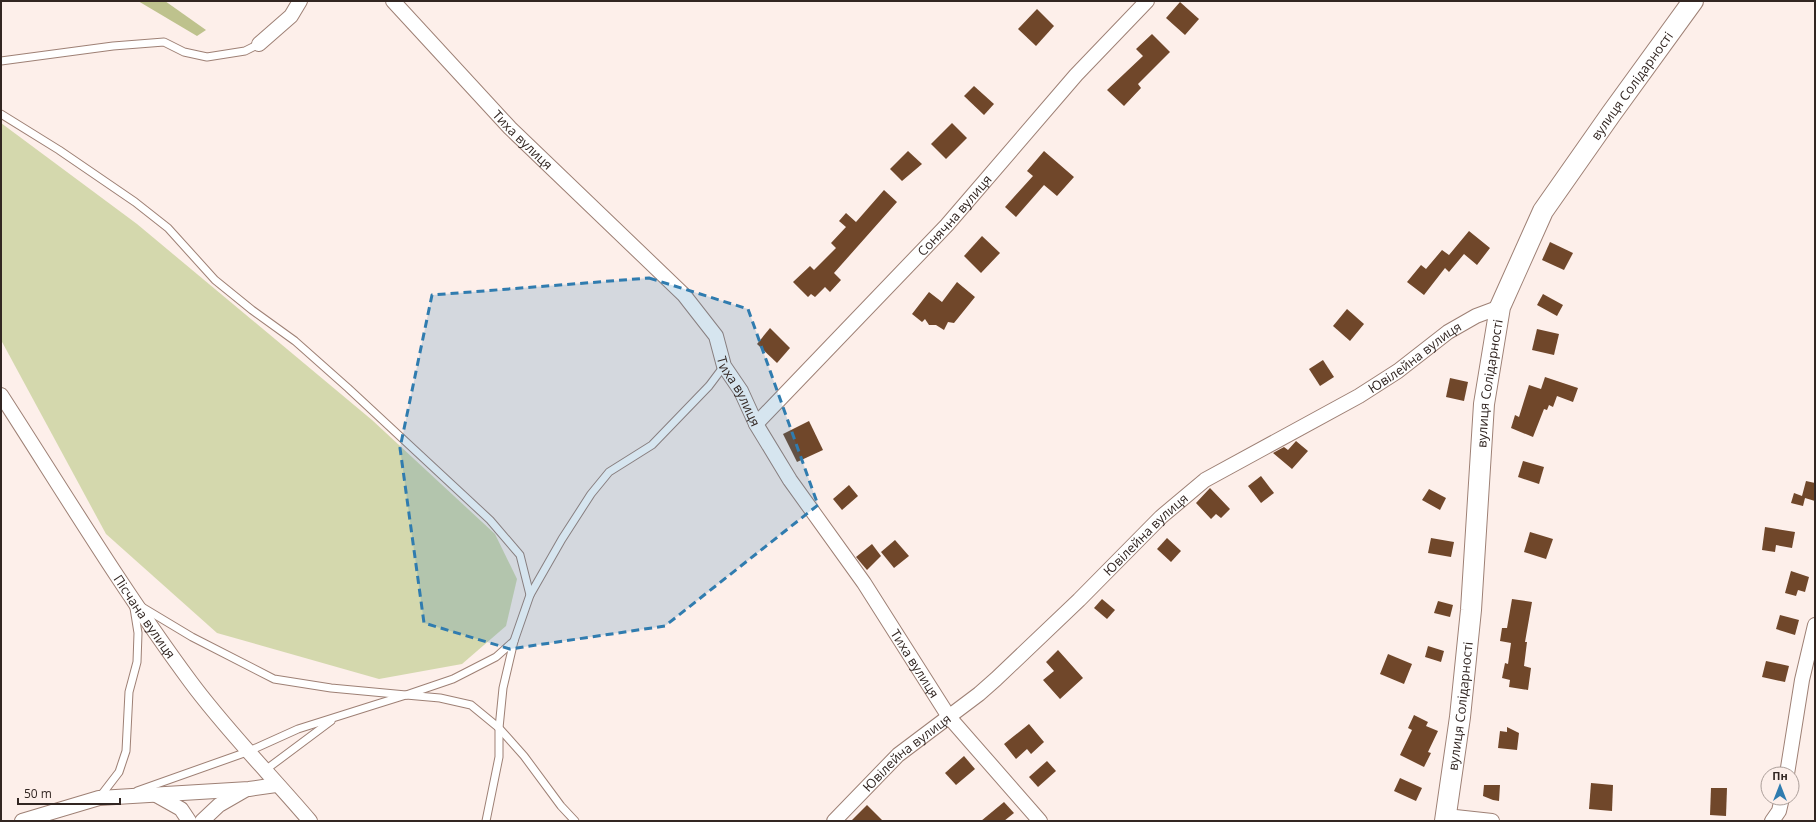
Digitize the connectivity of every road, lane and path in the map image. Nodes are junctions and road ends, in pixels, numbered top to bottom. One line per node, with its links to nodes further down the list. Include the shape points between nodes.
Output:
1 (300, 1): 5 (street, via 291,16)
2 (393, 1): 9 (street, Тиха вулиця, via 510,128 684,295 716,336)
3 (1147, 1): 11 (street, Сонячна вулиця, via 1076,75 947,225)
4 (1694, 1): 8 (main road, вулиця Солідарності, via 1542,211)
5 (259, 44): 6 (lane, via 245,51 207,57 184,52 164,42)
6 (1, 61)
7 (1, 114): 12 (lane, via 65,154 168,228 215,280 295,341 348,388 484,515 520,555)
8 (1500, 307): 18 (street, Ювілейна вулиця, via 1476,316 1448,332 1398,371 1359,396 1205,480 1161,516 1079,600 996,679); 29 (main road, вулиця Солідарності, via 1484,404 1471,610 1460,717)
9 (724, 366): 11 (street, Тиха вулиця, via 741,391); 12 (lane, via 709,386 652,445 609,472 587,500)
10 (1, 395): 13 (street, Пісчана вулиця)
11 (756, 424): 18 (street, Тиха вулиця, via 790,480 864,583)
12 (530, 595): 15 (lane)
13 (133, 602): 16 (lane, via 192,637 274,679 331,688); 20 (street, Пісчана вулиця, via 191,682); 27 (lane, via 138,633 137,655 130,692 126,751 118,772)
14 (1815, 626): 21 (street, via 1802,680)
15 (514, 641): 16 (lane, via 496,657 453,679); 19 (lane, via 503,688)
16 (406, 695): 17 (lane); 19 (lane, via 440,698 471,705)
17 (336, 717): 20 (lane, via 298,729); 22 (lane)
18 (948, 717): 36 (street, Ювілейна вулиця, via 898,755); 37 (street, Тиха вулиця)
19 (499, 728): 34 (lane, via 498,757); 35 (lane)
20 (247, 752): 22 (street, Пісчана вулиця); 26 (lane)
21 (1788, 766)
22 (264, 771): 23 (street, Пісчана вулиця)
23 (276, 785): 24 (street); 33 (street, Пісчана вулиця)
24 (249, 789): 25 (street); 32 (street, via 219,805)
25 (156, 795): 26 (street); 31 (street, via 180,809)
26 (124, 796): 27 (street)
27 (99, 798): 30 (street)
28 (1780, 806): 39 (street)
29 (1445, 819): 38 (street)
30 (24, 821)
31 (189, 821)
32 (202, 821)
33 (310, 821)
34 (486, 821)
35 (575, 821)
36 (834, 821)
37 (1040, 821)
38 (1492, 821)
39 (1772, 821)

